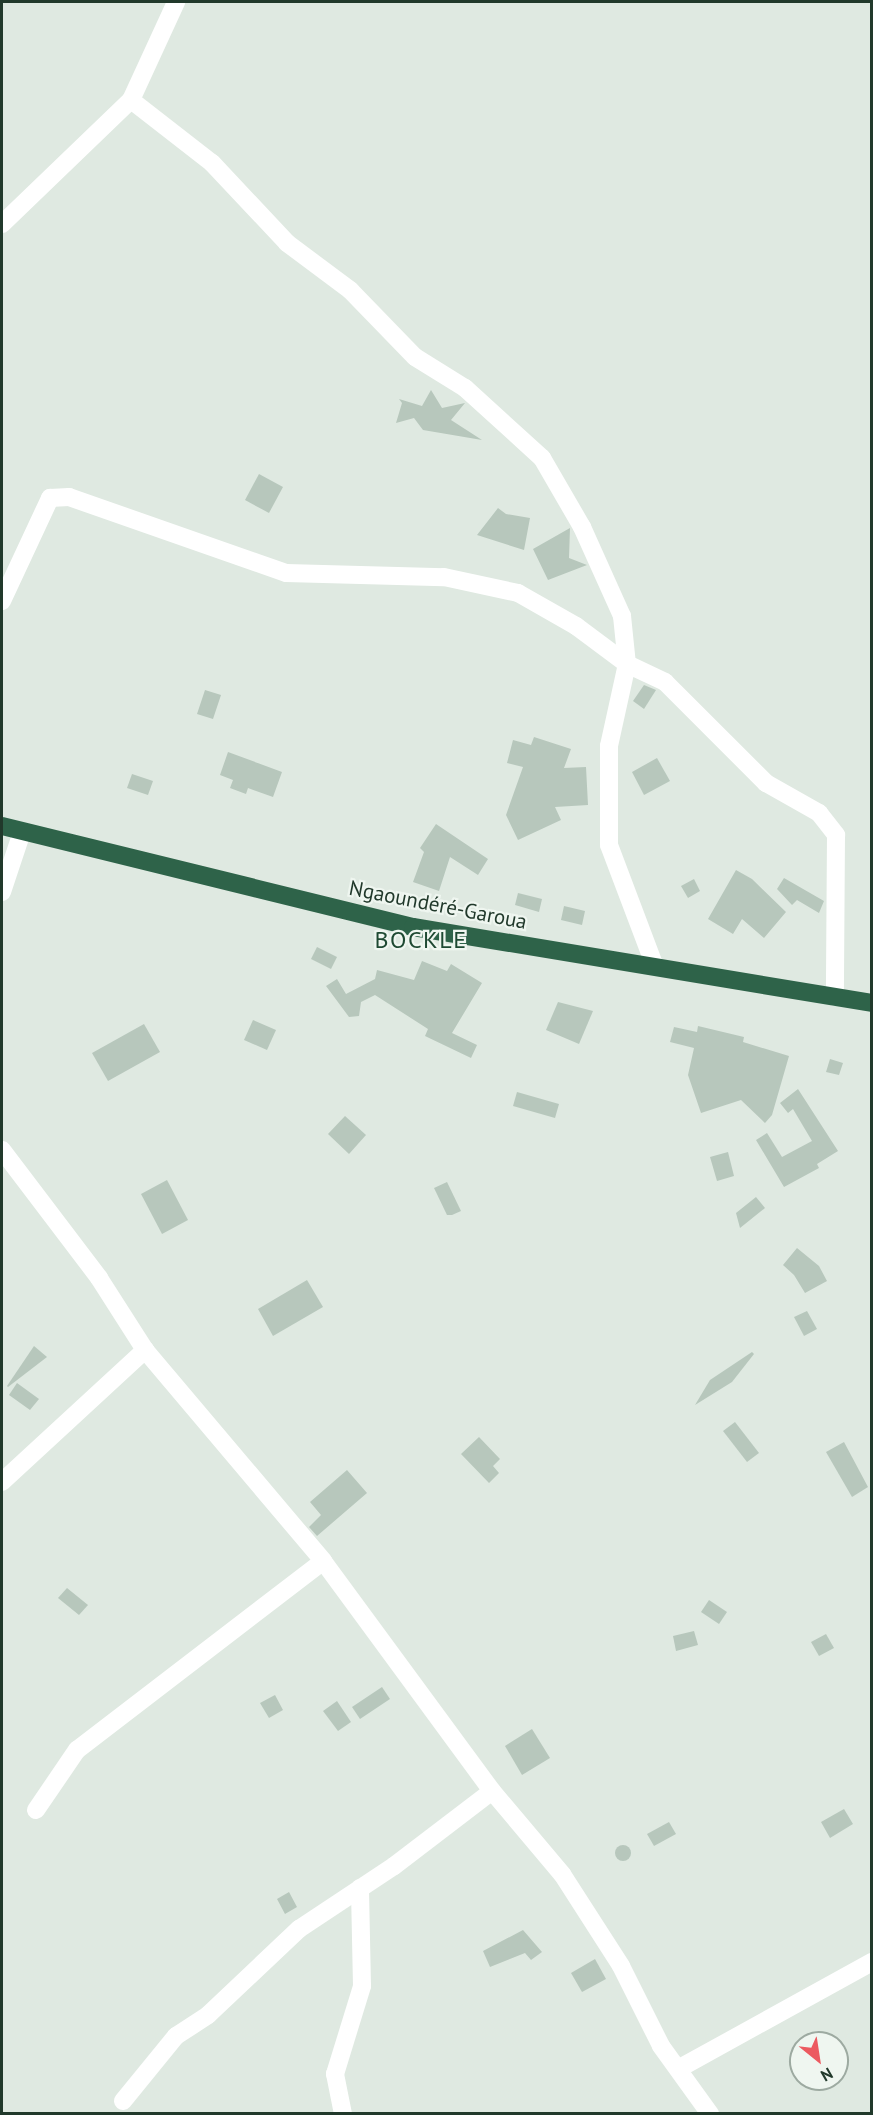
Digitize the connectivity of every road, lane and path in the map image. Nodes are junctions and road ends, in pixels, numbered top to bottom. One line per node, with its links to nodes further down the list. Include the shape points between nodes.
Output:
1 (176, 2): 2 (street)
2 (131, 100): 3 (street); 5 (street, via 212,163 288,243 350,290 415,357 465,388 542,458 582,527 622,616)
3 (2, 224)
4 (2, 601): 5 (street, via 50,498 69,497 286,573 444,577 518,593 576,626)
5 (627, 663): 9 (street, via 609,746 609,845); 10 (street, via 665,682 766,783 819,813 836,836)
6 (2, 826): 7 (highway, Ngaoundéré-Garoua)
7 (22, 832): 8 (street); 9 (highway, Ngaoundéré-Garoua, via 413,927)
8 (2, 892)
9 (655, 967): 10 (highway, Ngaoundéré-Garoua)
10 (835, 997): 11 (highway, Ngaoundéré-Garoua)
11 (872, 1003)
12 (2, 1150): 13 (street, via 99,1278)
13 (145, 1350): 14 (street); 15 (street)
14 (2, 1482)
15 (323, 1561): 16 (street); 17 (street, via 77,1750)
16 (492, 1791): 18 (street); 20 (street, via 562,1874 621,1966 661,2046)
17 (36, 1810)
18 (360, 1888): 21 (street, via 299,1929 208,2015 176,2036); 22 (street, via 362,1986 335,2074)
19 (872, 1962): 20 (street)
20 (678, 2069): 23 (street)
21 (123, 2102)
22 (343, 2114)
23 (710, 2114)

